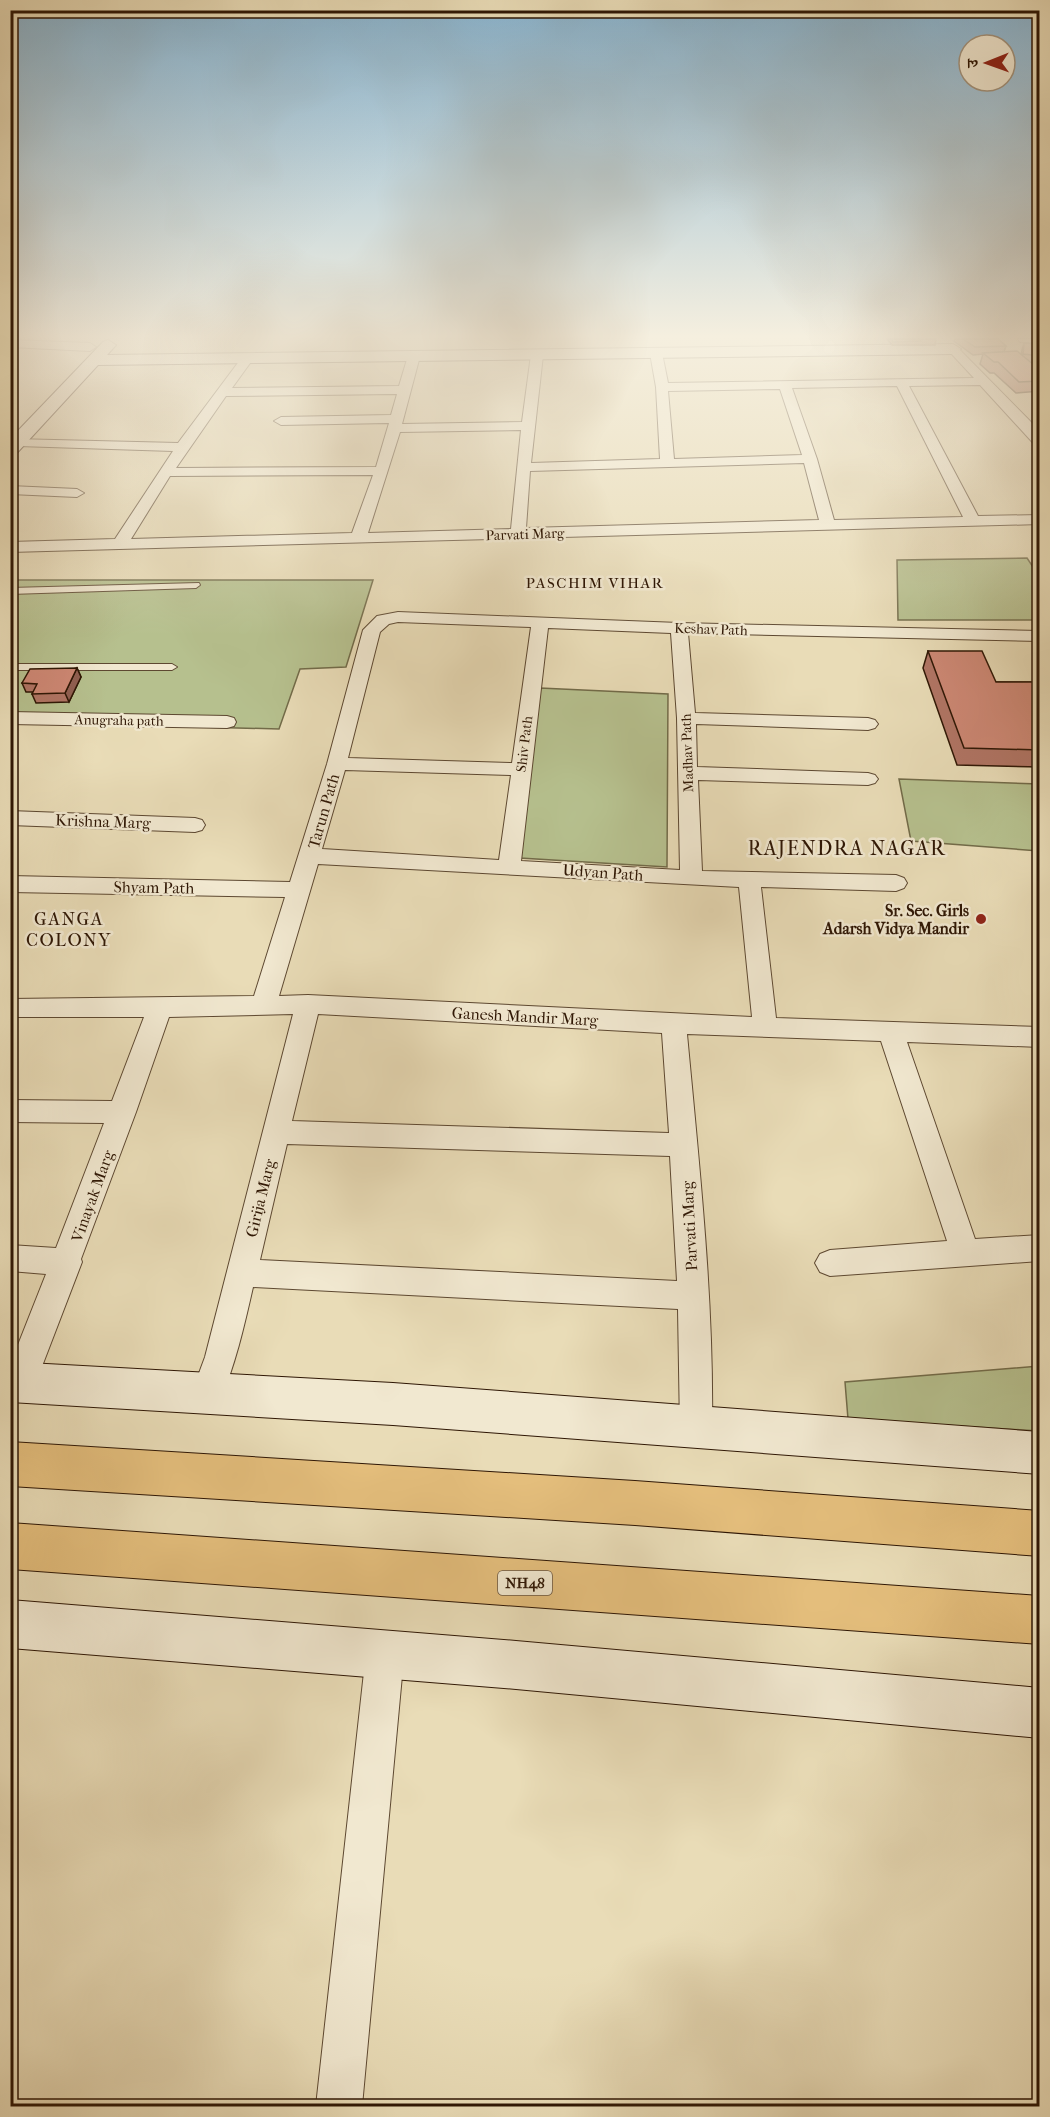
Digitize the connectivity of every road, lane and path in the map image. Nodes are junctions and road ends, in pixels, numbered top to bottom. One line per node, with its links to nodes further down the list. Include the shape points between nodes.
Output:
1 (189, 438): 8 (street)
2 (391, 438): 12 (street)
3 (527, 438): 11 (street)
4 (665, 438): 10 (street)
5 (803, 438): 9 (street)
6 (930, 438): 17 (street)
7 (14, 446): 8 (street)
8 (182, 447): 13 (street)
9 (810, 459): 10 (street); 18 (street)
10 (667, 464): 11 (street)
11 (523, 467): 19 (street)
12 (382, 471): 13 (street); 20 (street)
13 (165, 472): 21 (street)
14 (10, 490): 15 (street)
15 (77, 493)
16 (1040, 519): 17 (street, Parvati Marg)
17 (973, 521): 18 (street, Parvati Marg)
18 (828, 524): 19 (street, Parvati Marg)
19 (518, 534): 20 (street, Parvati Marg)
20 (358, 539): 21 (street, Parvati Marg)
21 (120, 543): 22 (street, Parvati Marg)
22 (10, 547)
23 (196, 585): 24 (lane)
24 (10, 591)
25 (383, 620): 26 (street, Keshav Path, via 398,617); 35 (street, Tarun Path, via 372,630)
26 (540, 621): 27 (street, Keshav Path); 36 (street, Shiv Path)
27 (679, 628): 28 (street, Keshav Path); 32 (street, Madhav Path)
28 (1040, 636)
29 (10, 667): 30 (lane)
30 (172, 667)
31 (10, 718): 33 (street, Anugraha path)
32 (687, 718): 34 (street); 37 (street, Madhav Path)
33 (227, 722)
34 (868, 724)
35 (337, 764): 36 (street); 41 (street, Tarun Path)
36 (521, 769): 42 (street, Shiv Path)
37 (687, 773): 38 (street); 43 (street, Madhav Path)
38 (868, 780)
39 (10, 818): 40 (street, Krishna Marg)
40 (195, 825)
41 (310, 856): 42 (street, Udyan Path); 47 (street, Tarun Path)
42 (509, 867): 43 (street, Udyan Path)
43 (691, 878): 44 (street, Udyan Path)
44 (749, 880): 45 (street, Udyan Path); 53 (street)
45 (896, 883)
46 (10, 884): 47 (street, Shyam Path)
47 (298, 890): 48 (street, Tarun Path)
48 (264, 1004): 49 (street, Ganesh Mandir Marg); 51 (street, Ganesh Mandir Marg)
49 (309, 1004): 52 (street, Ganesh Mandir Marg); 58 (street, Girija Marg)
50 (10, 1008): 51 (street, Ganesh Mandir Marg)
51 (160, 1008): 57 (street, Vinayak Marg)
52 (674, 1024): 53 (street, Ganesh Mandir Marg); 59 (street, Parvati Marg)
53 (765, 1028): 54 (street, Ganesh Mandir Marg)
54 (891, 1032): 55 (street, Ganesh Mandir Marg); 61 (street)
55 (1040, 1037)
56 (10, 1111): 57 (street)
57 (123, 1112): 63 (street, Vinayak Marg)
58 (276, 1132): 59 (street); 65 (street, Girija Marg)
59 (684, 1145): 66 (street, Parvati Marg)
60 (1040, 1248): 61 (street)
61 (965, 1252): 64 (street)
62 (10, 1258): 63 (street)
63 (67, 1262): 67 (street, Vinayak Marg)
64 (830, 1263)
65 (242, 1274): 66 (street); 68 (street, Girija Marg)
66 (693, 1296): 69 (street, Parvati Marg)
67 (15, 1382): 68 (street)
68 (208, 1392): 69 (street)
69 (696, 1428): 70 (street)
70 (1040, 1453)
71 (10, 1464): 72 (highway, via 635,1503)
72 (1040, 1534)
73 (10, 1546): 74 (highway, NH48)
74 (1040, 1620)
75 (10, 1624): 76 (street)
76 (385, 1654): 77 (street); 78 (street)
77 (1040, 1713)
78 (339, 2106)

